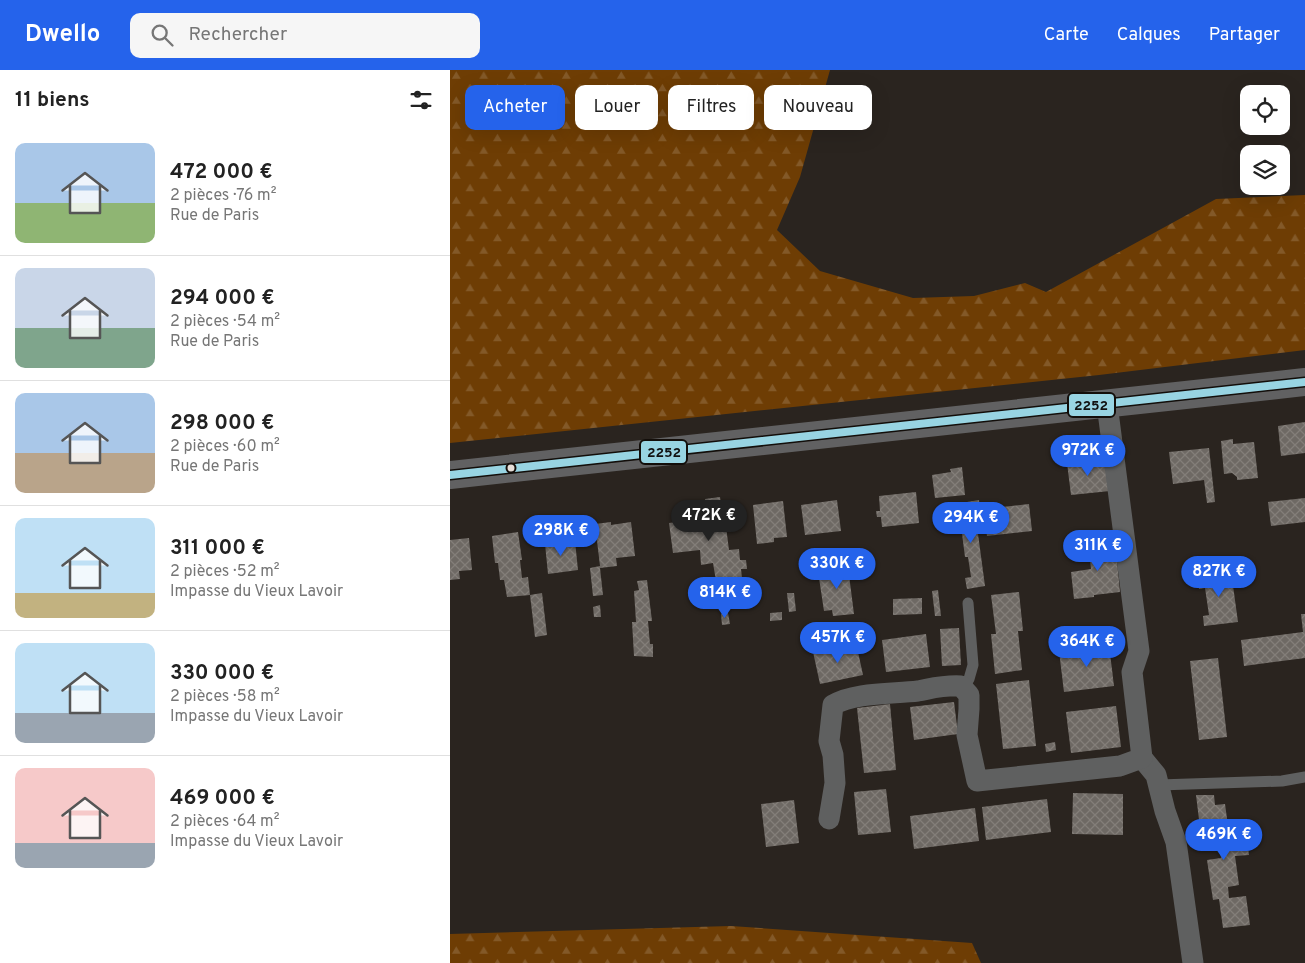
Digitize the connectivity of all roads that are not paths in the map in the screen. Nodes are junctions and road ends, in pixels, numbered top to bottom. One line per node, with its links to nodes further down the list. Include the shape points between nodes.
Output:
1 (1305, 382): 2 (main road)
2 (1107, 404): 3 (main road); 6 (street, via 1138,651 1132,672)
3 (450, 475)
4 (968, 603): 5 (lane, via 973,665)
5 (963, 689): 6 (street, via 969,695 967,735 977,781 1120,766); 9 (street, via 948,685 841,700 833,706 830,741 835,783)
6 (1142, 758): 8 (street, via 1156,775)
7 (1305, 777): 8 (lane, via 1282,781)
8 (1158, 785): 10 (street, via 1176,842)
9 (830, 819)
10 (1193, 963)

